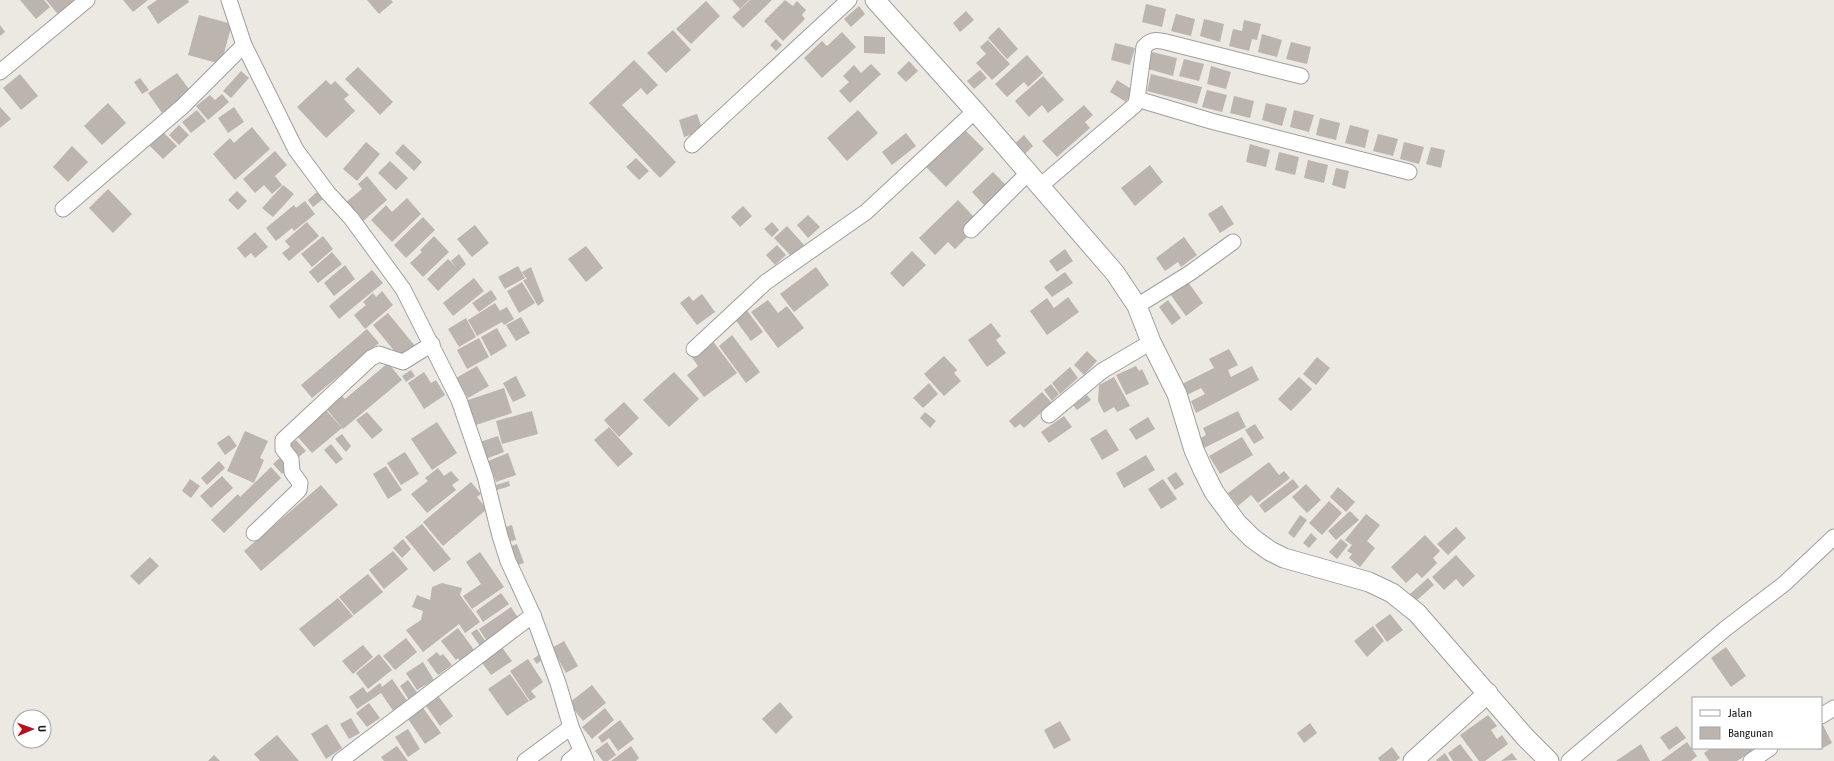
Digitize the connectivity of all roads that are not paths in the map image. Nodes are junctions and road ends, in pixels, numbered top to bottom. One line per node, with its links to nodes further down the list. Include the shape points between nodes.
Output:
1 (88, 0): 6 (street)
2 (229, 0): 5 (street)
3 (849, 0): 10 (street)
4 (875, 0): 9 (street)
5 (244, 45): 13 (street, via 182,108); 18 (street, via 296,150 328,193 351,218 403,289)
6 (0, 72)
7 (1301, 76): 8 (street, via 1155,40 1144,47)
8 (1137, 99): 11 (street, via 1211,121); 12 (street, via 1135,105 1127,112)
9 (975, 111): 12 (street); 19 (street, via 866,212 766,282)
10 (692, 145)
11 (1409, 172)
12 (1034, 180): 14 (street); 16 (street, via 1115,274)
13 (63, 209)
14 (971, 230)
15 (1233, 242): 16 (street)
16 (1137, 306): 17 (street)
17 (1151, 342): 20 (street, via 1102,371); 24 (street, via 1177,394 1202,470 1214,492 1237,523 1252,538 1284,558 1369,582 1392,593 1416,613)
18 (432, 344): 21 (street, via 403,362 379,354 371,358 283,440 283,449 291,459 292,472 300,483 299,490); 23 (street, via 459,400 485,476 508,561)
19 (694, 349)
20 (1049, 415)
21 (254, 532)
22 (1834, 537): 34 (street, via 1784,584 1725,629)
23 (534, 615): 27 (street); 30 (street)
24 (1488, 693): 32 (street); 33 (street)
25 (1834, 708): 26 (street)
26 (1822, 715)
27 (571, 727): 29 (street); 31 (street)
28 (1769, 749): 35 (street)
29 (578, 758)
30 (340, 761)
31 (525, 761)
32 (1413, 761)
33 (1549, 761)
34 (1569, 761)
35 (1751, 761)

